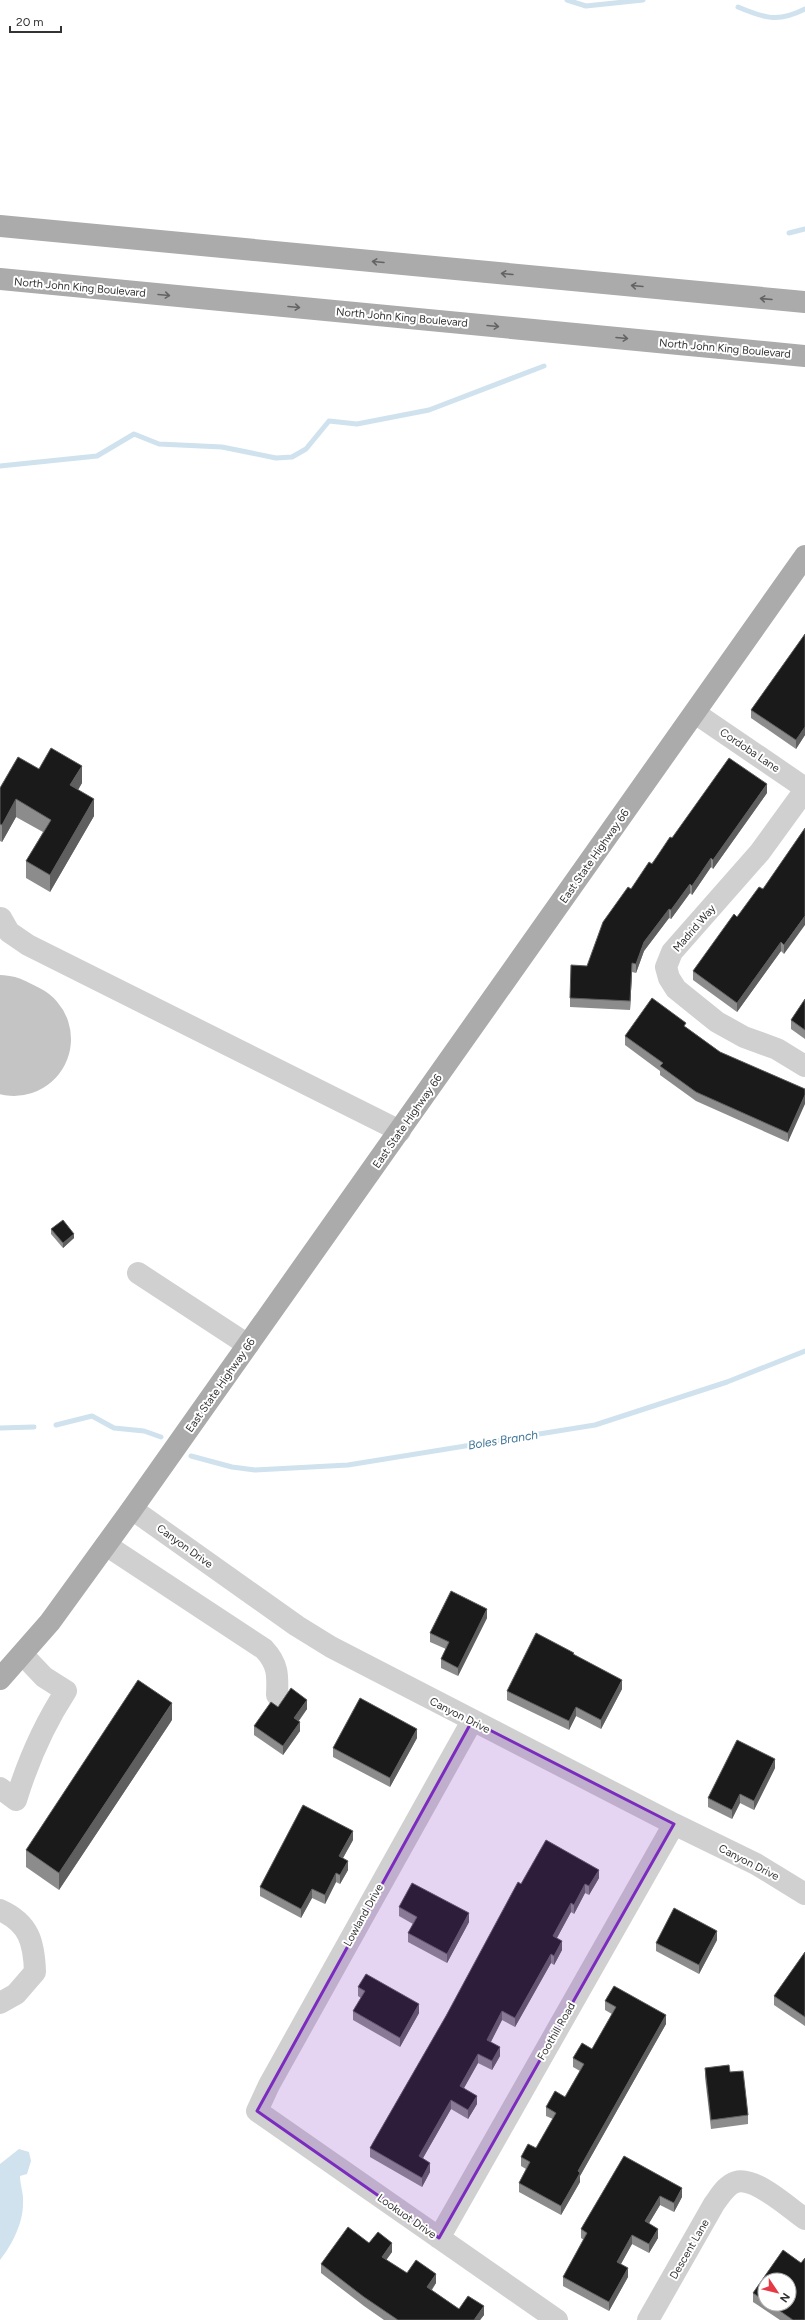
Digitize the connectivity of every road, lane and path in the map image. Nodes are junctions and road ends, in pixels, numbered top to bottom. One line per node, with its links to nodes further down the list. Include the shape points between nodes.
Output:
1 (0, 226): 3 (main road, one-way to 1)
2 (0, 279): 4 (main road, North John King Boulevard, one-way to 4)
3 (805, 302)
4 (805, 356)
5 (805, 556): 6 (main road, East State Highway 66)
6 (695, 713): 7 (street, Cordoba Lane); 10 (main road, East State Highway 66)
7 (805, 789): 9 (street, Madrid Way, via 760,852 672,952 666,967 676,989 717,1022 744,1037 777,1049)
8 (1, 918): 10 (street, via 9,932 28,945)
9 (805, 1066)
10 (400, 1131): 12 (main road, East State Highway 66)
11 (138, 1272): 12 (street)
12 (248, 1345): 13 (main road, East State Highway 66)
13 (132, 1509): 14 (main road, East State Highway 66); 18 (street, Canyon Drive, via 297,1626 364,1666)
14 (106, 1545): 15 (main road, East State Highway 66); 17 (street, via 264,1649 278,1670)
15 (23, 1655): 16 (main road, East State Highway 66); 19 (street, via 44,1677 66,1691 47,1721 28,1760 16,1800)
16 (0, 1679)
17 (277, 1695)
18 (472, 1720): 20 (street, Canyon Drive); 24 (street, Lowland Drive, via 269,2085)
19 (0, 1788)
20 (674, 1824): 21 (street, Canyon Drive, via 756,1864); 26 (street, Foothill Road)
21 (805, 1894)
22 (0, 1910): 23 (street, via 23,1924 34,1949 35,1972 16,1994)
23 (0, 2003)
24 (257, 2111): 26 (street, Lookuot Drive)
25 (805, 2219): 28 (street, Descent Lane, via 759,2186 746,2181 735,2182 714,2204)
26 (439, 2238): 27 (street, Lookuot Drive)
27 (557, 2320)
28 (648, 2320)

